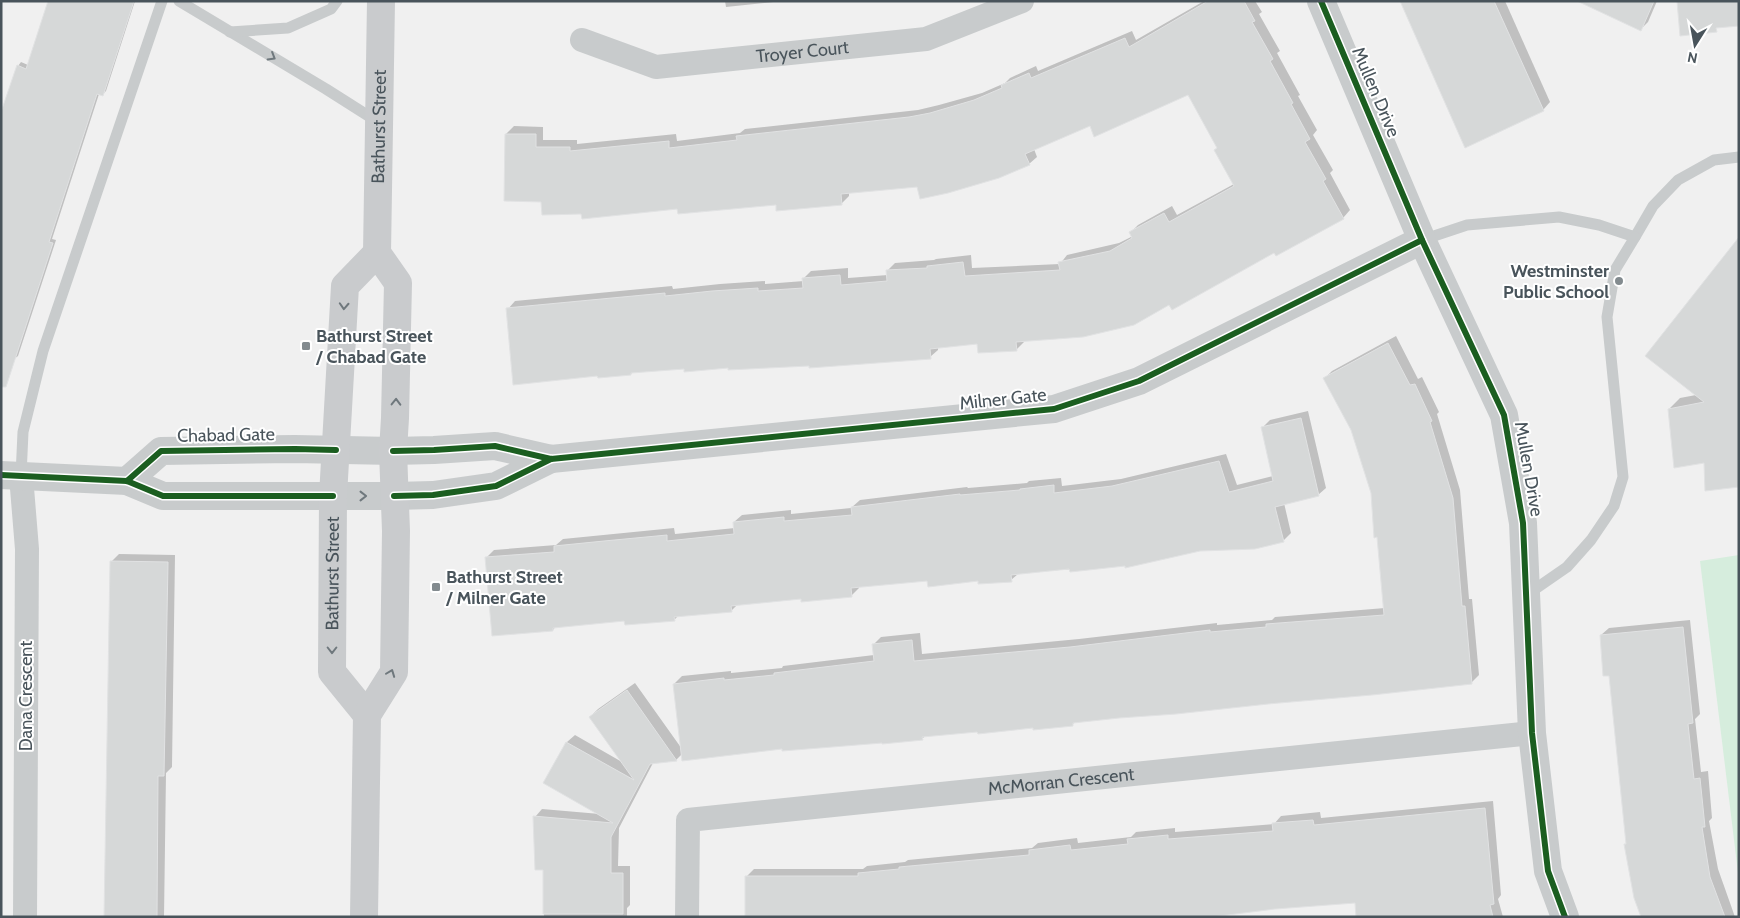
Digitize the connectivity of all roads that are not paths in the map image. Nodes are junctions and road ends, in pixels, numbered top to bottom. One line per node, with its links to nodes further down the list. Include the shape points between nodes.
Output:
1 (162, 1): 17 (lane, via 43,351)
2 (179, 1): 7 (lane)
3 (337, 1): 7 (lane, via 331,9 288,28)
4 (381, 1): 9 (main road, Bathurst Street)
5 (1022, 1): 8 (street, Troyer Court, via 926,39 656,67)
6 (1321, 1): 12 (street, Mullen Drive)
7 (230, 32): 9 (lane, one-way to 9)
8 (582, 40)
9 (379, 123): 13 (main road, Bathurst Street)
10 (1739, 157): 11 (lane, via 1714,160 1678,180 1653,206)
11 (1635, 238): 12 (lane, via 1599,225 1560,217 1467,225); 21 (lane, via 1615,270 1607,317 1624,477 1614,506 1591,540 1567,567)
12 (1422, 240): 16 (street, Milner Gate, via 1139,381 1054,409); 21 (street, Mullen Drive, via 1504,415 1523,523)
13 (377, 252): 14 (main road, Bathurst Street, one-way to 14, via 344,286); 15 (main road, one-way to 13, via 398,283)
14 (336, 450): 15 (street, Chabad Gate); 18 (street, Chabad Gate, via 161,451); 19 (main road, Bathurst Street)
15 (393, 451): 16 (street, Milner Gate, via 495,446); 20 (main road)
16 (552, 459): 20 (street, Milner Gate, via 496,486 433,495)
17 (11, 475): 18 (street); 24 (street, Dana Crescent, via 27,549)
18 (127, 481): 19 (street, via 164,496)
19 (333, 496): 20 (street, Milner Gate, one-way to 20); 22 (main road, Bathurst Street, one-way to 22, via 332,672)
20 (394, 496): 22 (main road, one-way to 20, via 394,672)
21 (1526, 594): 23 (street, Mullen Drive)
22 (368, 715): 25 (main road)
23 (1532, 733): 26 (street, McMorran Crescent, via 688,820); 27 (street, Mullen Drive, via 1548,871)
24 (25, 917)
25 (364, 917)
26 (686, 917)
27 (1565, 917)

